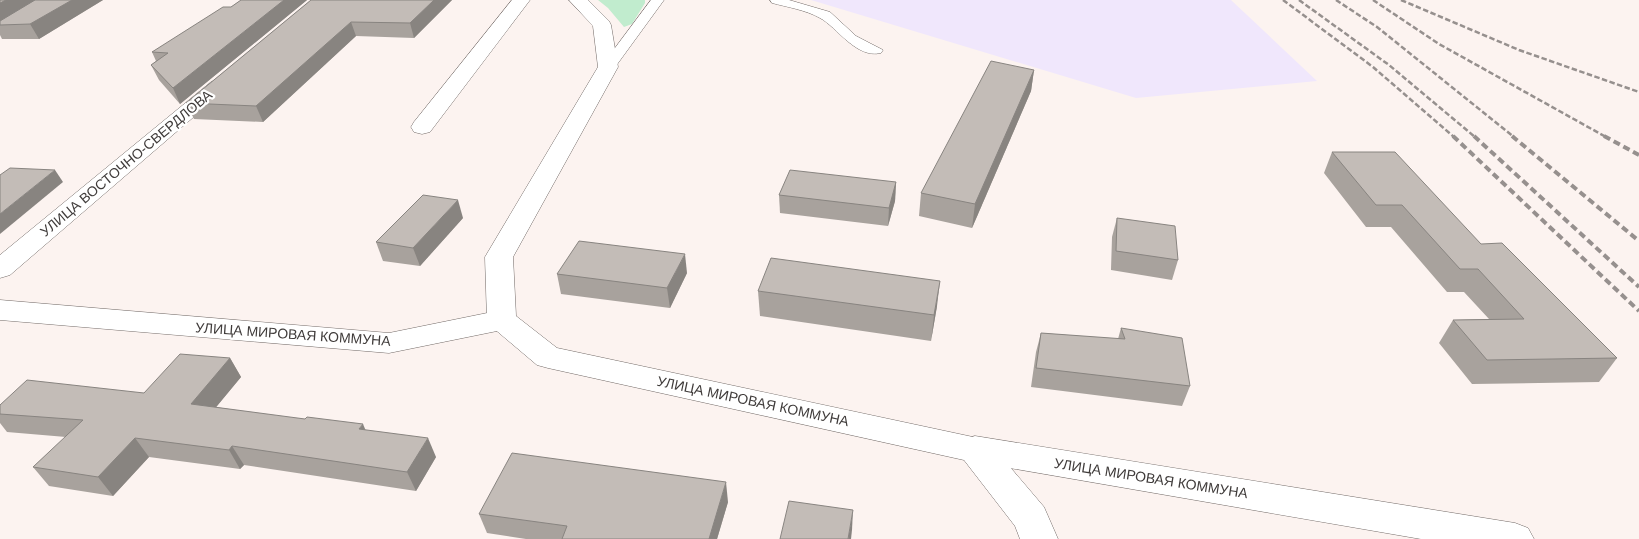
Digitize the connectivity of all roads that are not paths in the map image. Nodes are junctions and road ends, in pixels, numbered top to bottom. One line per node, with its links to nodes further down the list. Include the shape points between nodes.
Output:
1 (521, 0): 8 (street)
2 (578, 0): 6 (street, via 602,25)
3 (658, 0): 6 (lane)
4 (776, 0): 5 (lane, via 826,15 851,39)
5 (876, 50)
6 (608, 67): 11 (street, via 499,257)
7 (237, 70): 9 (street, УЛИЦА ВОСТОЧНО-СВЕРДЛОВА)
8 (422, 128)
9 (0, 269)
10 (0, 310): 11 (street, УЛИЦА МИРОВАЯ КОММУНА, via 389,343)
11 (502, 320): 12 (street, УЛИЦА МИРОВАЯ КОММУНА, via 548,357)
12 (975, 449): 13 (street, via 1031,518); 14 (street, УЛИЦА МИРОВАЯ КОММУНА)
13 (1039, 539)
14 (1515, 539)

